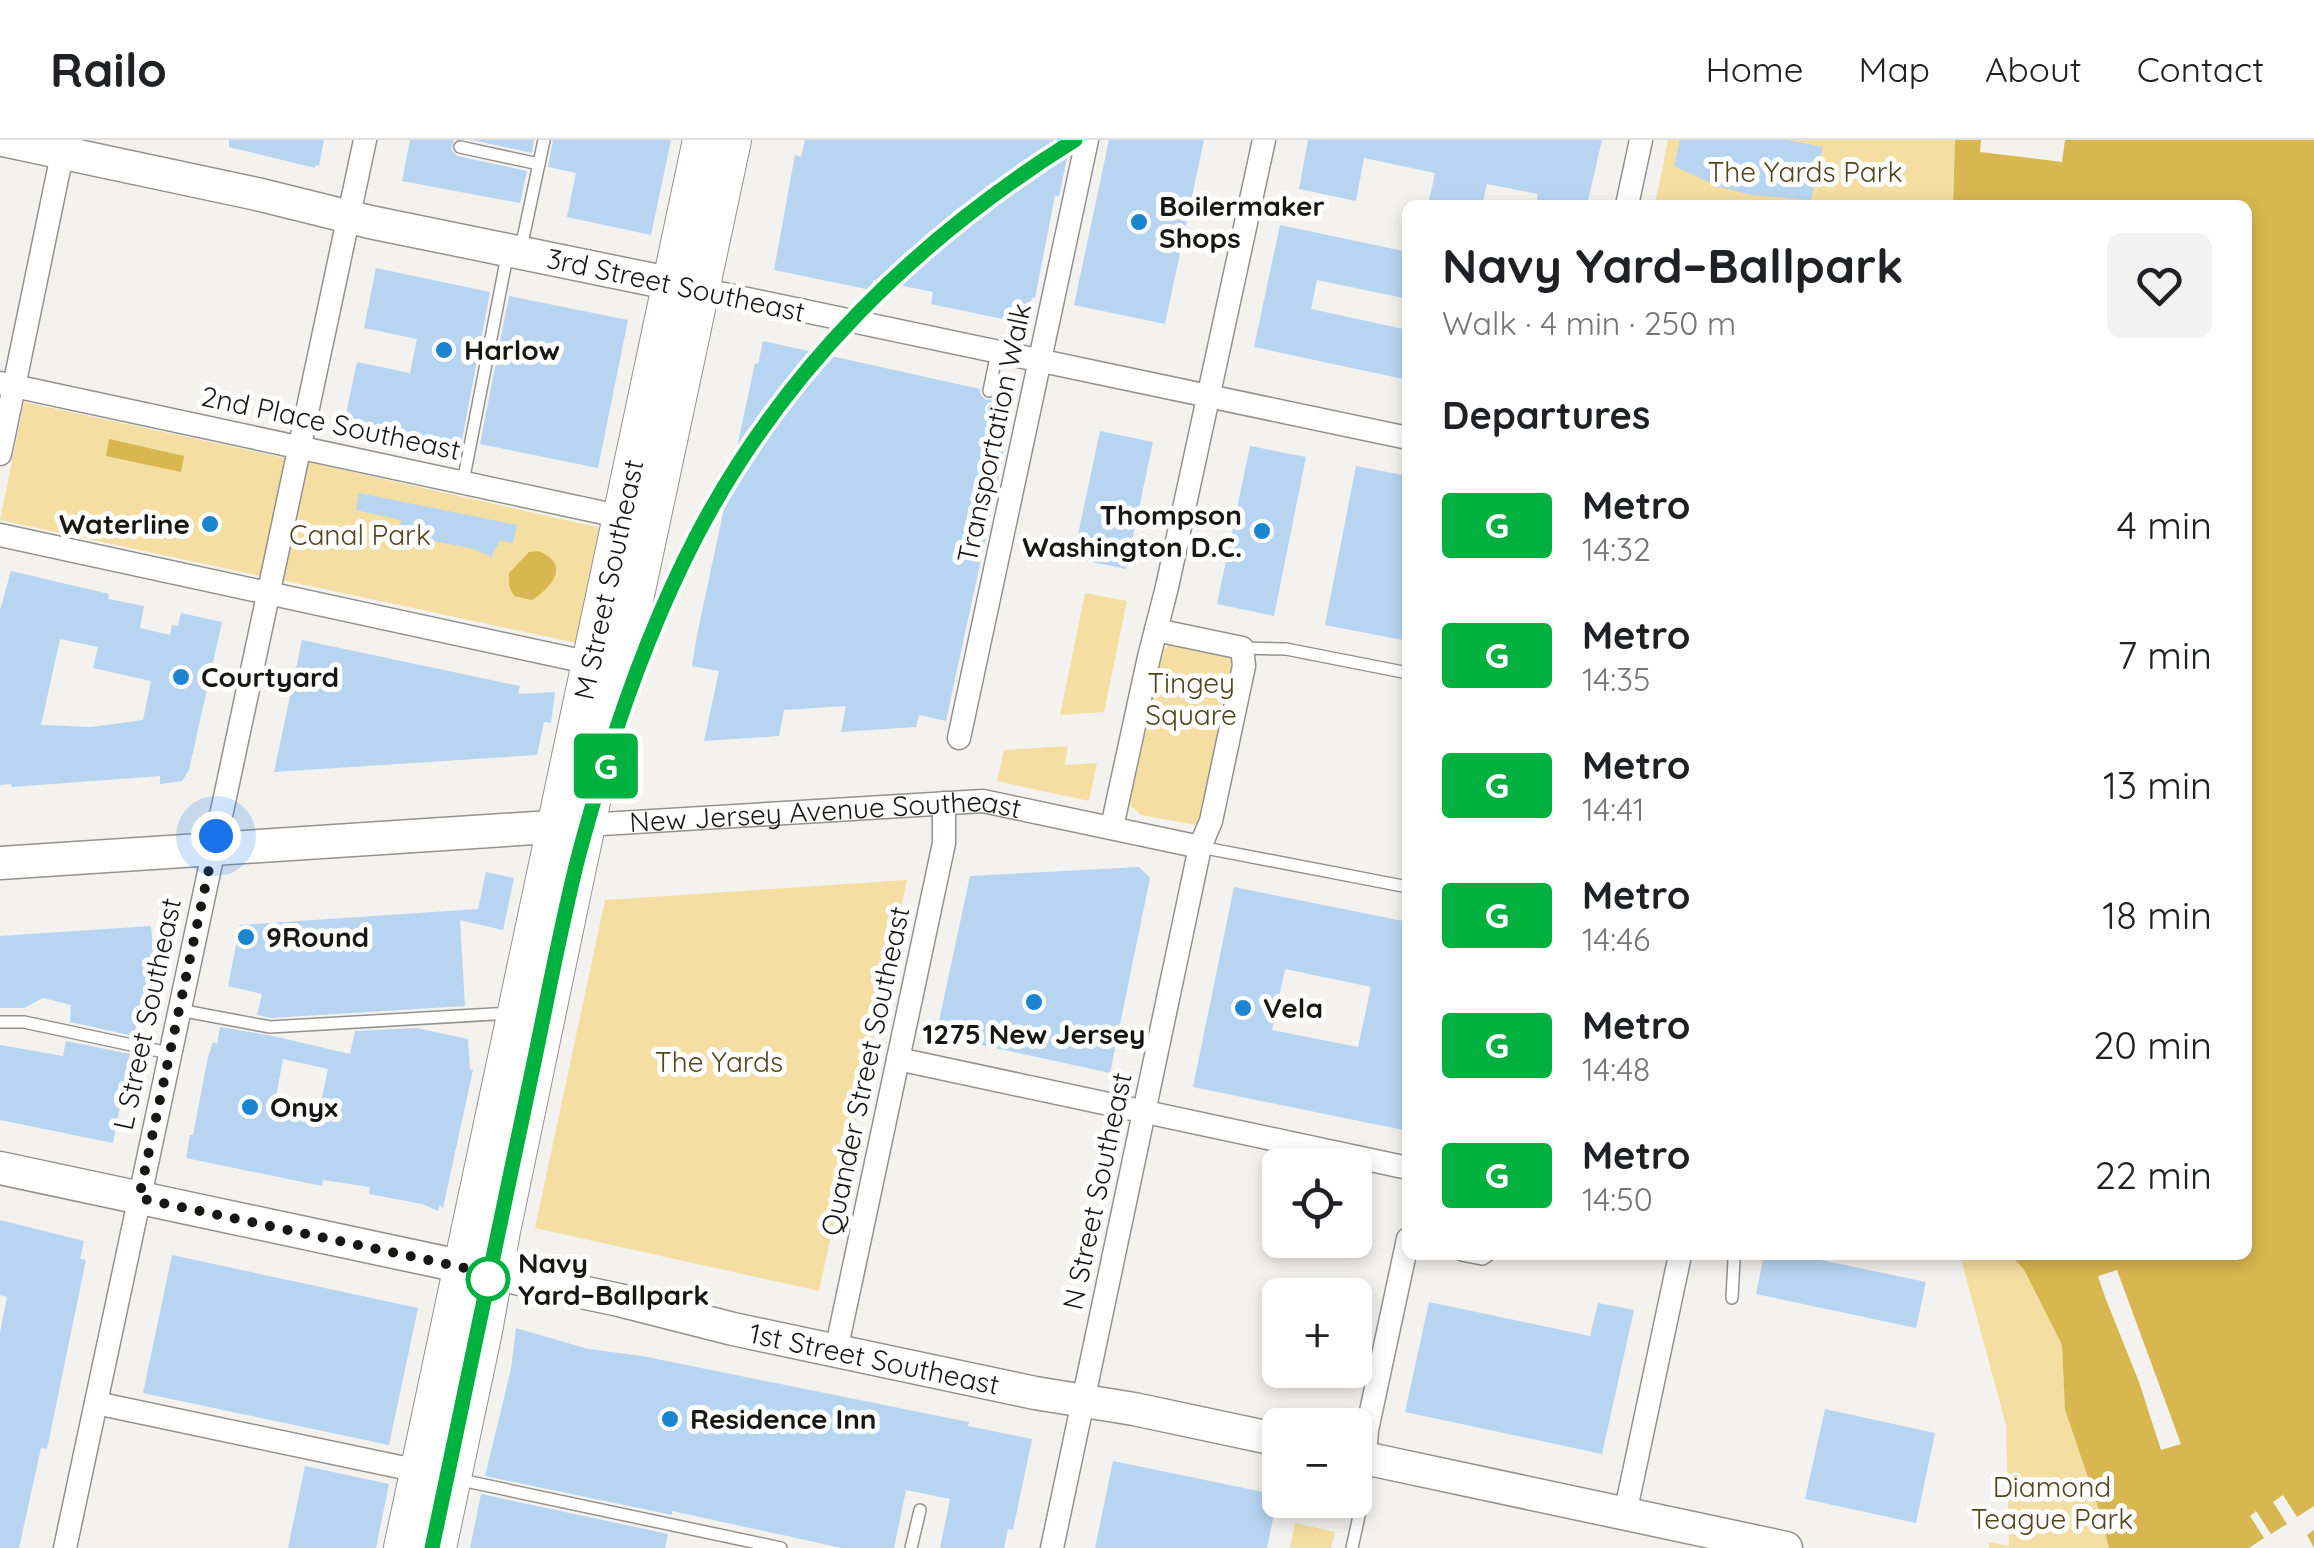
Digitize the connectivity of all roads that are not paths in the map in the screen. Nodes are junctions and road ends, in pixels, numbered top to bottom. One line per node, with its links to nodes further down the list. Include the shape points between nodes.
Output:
1 (3, 140): 10 (street, 3rd Street Southeast)
2 (365, 140): 13 (street, L Street Southeast)
3 (544, 140): 11 (lane)
4 (702, 140): 15 (main road, M Street Southeast)
5 (732, 140): 15 (main road, M Street Southeast)
6 (1088, 140): 17 (street, Transportation Walk)
7 (1264, 140): 20 (street)
8 (1641, 140): 12 (street)
9 (460, 146): 11 (lane)
10 (64, 147): 13 (street, 3rd Street Southeast); 18 (street)
11 (539, 164): 14 (lane)
12 (1628, 200)
13 (348, 217): 14 (street, 3rd Street Southeast); 22 (street, L Street Southeast)
14 (514, 251): 15 (street, 3rd Street Southeast); 24 (lane)
15 (686, 286): 16 (street, 3rd Street Southeast); 25 (main road, M Street Southeast)
16 (997, 352): 17 (street, 3rd Street Southeast); 19 (lane)
17 (1040, 362): 20 (street, 3rd Street Southeast); 32 (street, Transportation Walk)
18 (7, 385): 22 (street, 2nd Place Southeast); 23 (street)
19 (989, 391)
20 (1208, 396): 21 (street, 3rd Street Southeast); 28 (street)
21 (1402, 437)
22 (300, 447): 24 (street, 2nd Place Southeast); 27 (street, L Street Southeast)
23 (0, 454)
24 (462, 482): 25 (street, 2nd Place Southeast)
25 (636, 520): 30 (main road, M Street Southeast); 34 (main road, M Street Southeast)
26 (0, 535): 27 (street)
27 (269, 593): 30 (street); 37 (street, L Street Southeast)
28 (1156, 630): 29 (street); 35 (street)
29 (1242, 648): 31 (lane, via 1286,649); 36 (street, N Street Southeast, via 1244,666 1212,821)
30 (591, 663): 34 (main road, M Street Southeast)
31 (1402, 673)
32 (959, 738)
33 (944, 802): 34 (street, New Jersey Avenue Southeast); 35 (street, New Jersey Avenue Southeast, via 994,803); 44 (street, Quander Street Southeast, via 944,844)
34 (571, 826): 37 (street, New Jersey Avenue Southeast); 41 (main road, M Street Southeast); 52 (main road, M Street Southeast)
35 (1112, 828): 36 (street, New Jersey Avenue Southeast)
36 (1200, 847): 39 (lane); 45 (street, N Street Southeast)
37 (214, 848): 38 (street, New Jersey Avenue Southeast); 40 (street, L Street Southeast)
38 (0, 863)
39 (1402, 885)
40 (179, 1010): 41 (lane, via 270,1027); 43 (street, L Street Southeast)
41 (517, 1013): 52 (main road, M Street Southeast)
42 (0, 1022): 43 (lane)
43 (169, 1053): 48 (street, L Street Southeast)
44 (898, 1059): 45 (street); 54 (street, Quander Street Southeast)
45 (1144, 1112): 46 (street); 55 (street, N Street Southeast)
46 (1402, 1167)
47 (0, 1168): 48 (street, 1st Street Southeast)
48 (139, 1198): 52 (street, 1st Street Southeast); 56 (street, L Street Southeast)
49 (1403, 1260): 57 (street)
50 (1679, 1260): 62 (street)
51 (1734, 1260): 53 (lane)
52 (478, 1270): 54 (street, 1st Street Southeast); 60 (main road, M Street Southeast, via 484,1332)
53 (1732, 1298)
54 (836, 1350): 55 (street, 1st Street Southeast)
55 (1083, 1400): 58 (street, 1st Street Southeast); 69 (street, N Street Southeast)
56 (96, 1403): 60 (street); 64 (street, L Street Southeast)
57 (1371, 1408)
58 (1262, 1436)
59 (1372, 1459): 62 (street)
60 (435, 1475): 65 (main road, M Street Southeast); 66 (main road, M Street Southeast); 67 (lane)
61 (920, 1510): 68 (lane)
62 (1625, 1514): 71 (street)
63 (1358, 1518): 70 (lane)
64 (65, 1548)
65 (403, 1548)
66 (436, 1548)
67 (781, 1548)
68 (911, 1548)
69 (1052, 1548)
70 (1352, 1548)
71 (1786, 1548)

